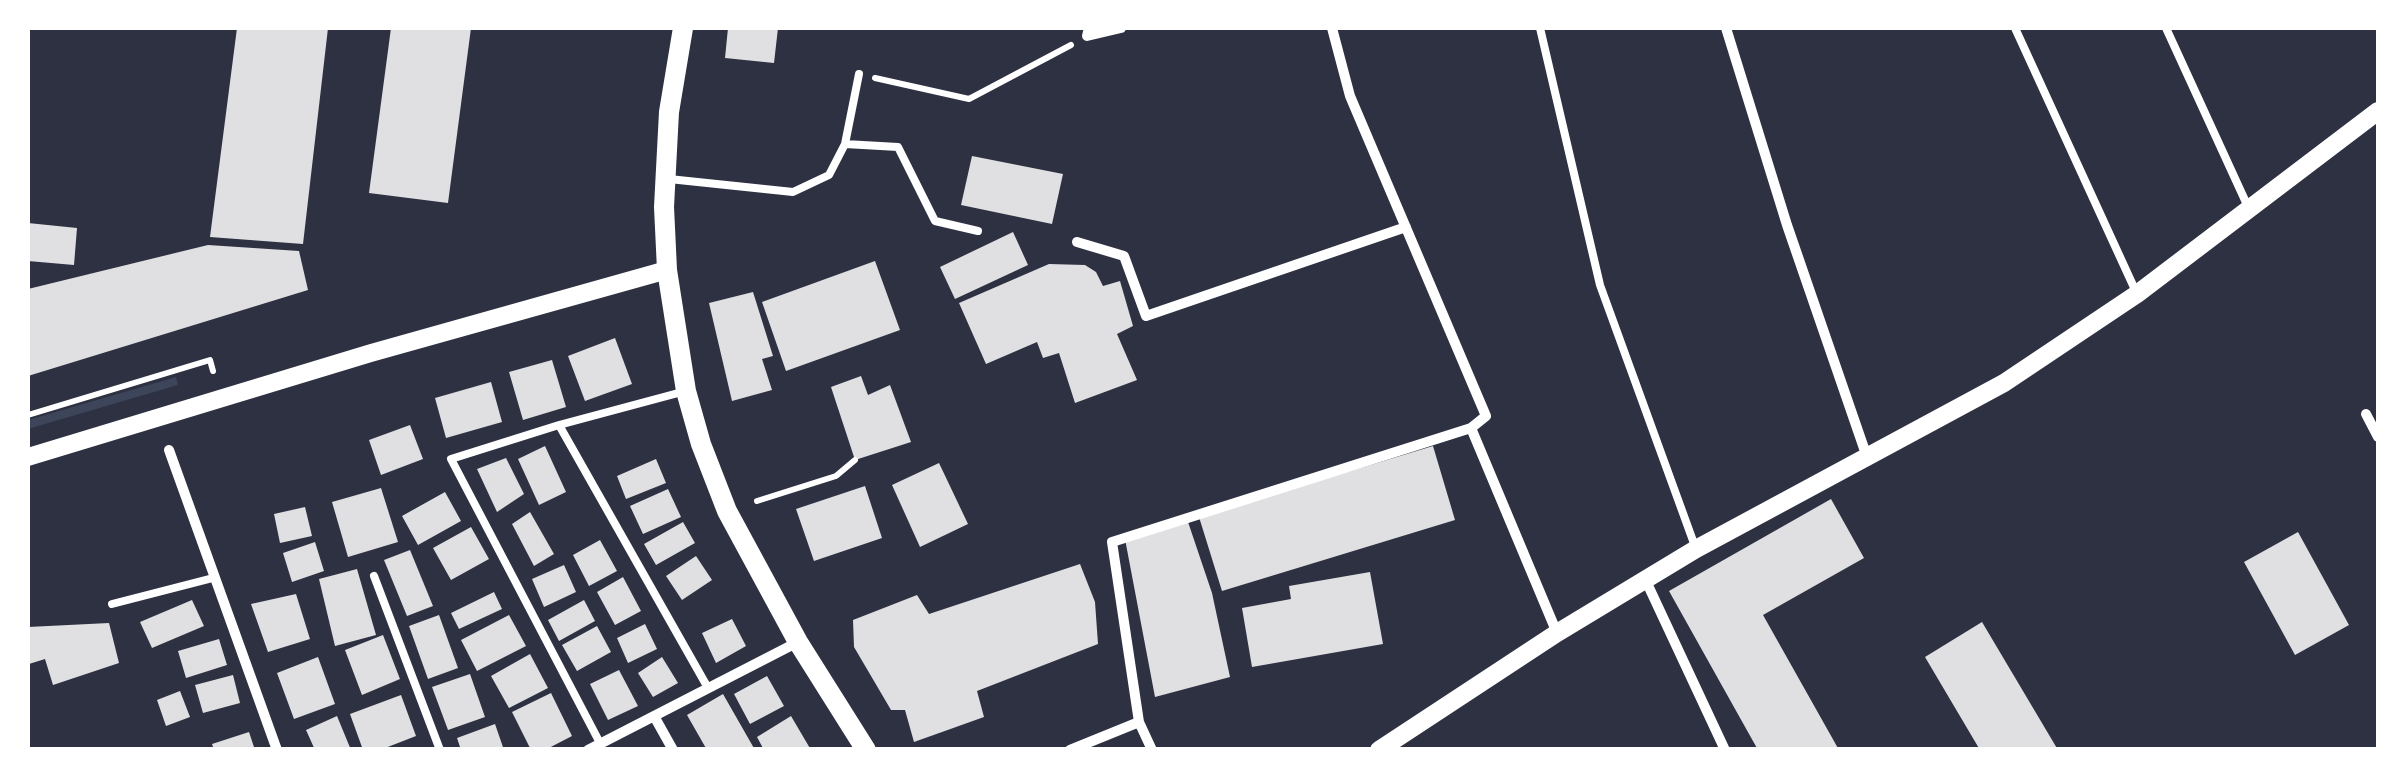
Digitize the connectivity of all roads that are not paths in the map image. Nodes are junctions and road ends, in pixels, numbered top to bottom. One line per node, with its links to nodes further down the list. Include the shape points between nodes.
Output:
1 (683, 28): 12 (main road)
2 (1122, 28): 8 (street)
3 (1332, 28): 14 (street, via 1350,96)
4 (1540, 28): 27 (lane, via 1600,285)
5 (1726, 28): 25 (street)
6 (2015, 28): 18 (lane)
7 (2166, 28): 13 (lane)
8 (1088, 32)
9 (859, 74): 11 (lane)
10 (2378, 111): 13 (street)
11 (844, 144): 12 (lane, via 828,175 793,192); 15 (lane, via 898,147 936,222)
12 (664, 178): 17 (main road)
13 (2249, 209): 18 (street)
14 (1406, 228): 16 (street, via 1146,316 1124,256); 22 (street, via 1486,416)
15 (978, 230)
16 (1077, 242)
17 (666, 270): 19 (main road); 26 (street)
18 (2137, 294): 25 (street, via 2004,383)
19 (686, 391): 21 (lane); 33 (main road, via 727,510)
20 (2366, 414): 23 (street)
21 (559, 425): 34 (lane); 37 (lane, via 452,459)
22 (1471, 428): 32 (street); 36 (street, via 1112,542)
23 (2378, 437)
24 (169, 450): 29 (street)
25 (1868, 456): 27 (street)
26 (28, 457)
27 (1696, 549): 30 (street)
28 (374, 576): 39 (lane)
29 (213, 578): 31 (lane); 38 (street)
30 (1646, 582): 32 (street); 46 (street)
31 (112, 604)
32 (1557, 633): 45 (street)
33 (798, 642): 34 (street); 42 (main road)
34 (708, 688): 35 (street)
35 (654, 716): 37 (street); 41 (street)
36 (1139, 722): 43 (street); 44 (street)
37 (600, 744): 40 (street)
38 (277, 750)
39 (440, 750)
40 (588, 750)
41 (673, 750)
42 (866, 750)
43 (1070, 750)
44 (1152, 750)
45 (1379, 750)
46 (1725, 750)

